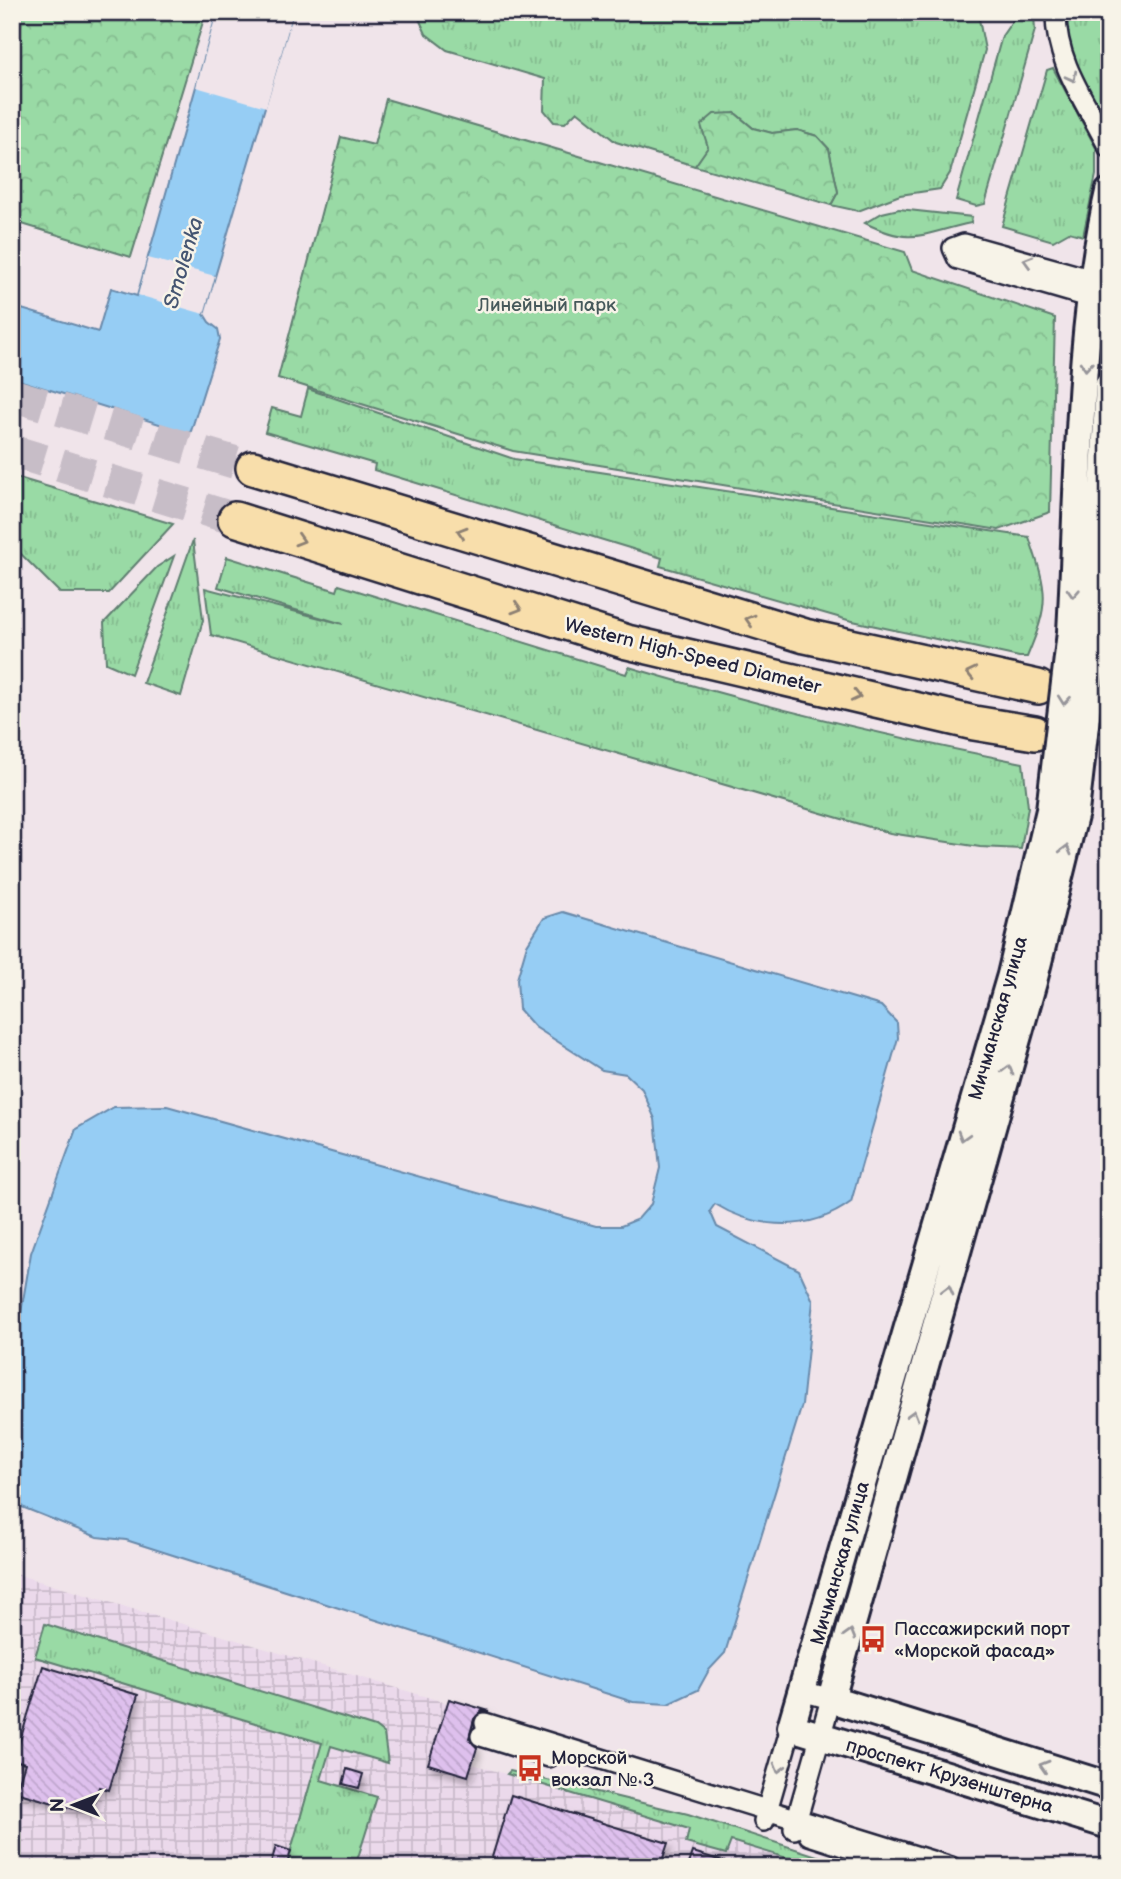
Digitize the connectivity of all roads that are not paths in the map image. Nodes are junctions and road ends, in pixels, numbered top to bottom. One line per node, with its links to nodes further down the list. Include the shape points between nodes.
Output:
1 (1056, 12): 2 (street, one-way to 2, via 1062,60)
2 (1109, 148)
3 (1109, 192): 4 (main road, Мичманская улица, via 1097,246)
4 (1101, 291): 4 (street, one-way to 4, via 964,244 953,248 958,259); 8 (main road, Мичманская улица, one-way to 8)
5 (1109, 384): 8 (main road, Мичманская улица)
6 (253, 468): 9 (highway, one-way to 6, via 805,636)
7 (235, 519): 10 (highway, Western High-Speed Diameter, one-way to 10, via 627,642 974,723)
8 (1083, 635): 11 (main road, Мичманская улица, bridge)
9 (1038, 687)
10 (1035, 733)
11 (1063, 811): 12 (main road, Мичманская улица, one-way to 12); 13 (main road, Мичманская улица, one-way to 11, via 1036,971)
12 (802, 1690): 13 (street, проспект Крузенштерна); 14 (main road, Мичманская улица)
13 (831, 1699): 16 (street, Мичманская улица); 17 (main road, проспект Крузенштерна, one-way to 13)
14 (791, 1727): 16 (main road, проспект Крузенштерна); 18 (street, Мичманская улица, one-way to 18)
15 (483, 1730): 18 (street)
16 (820, 1736): 19 (street, Мичманская улица); 20 (main road, проспект Крузенштерна)
17 (1109, 1786)
18 (766, 1815): 19 (street)
19 (795, 1824): 21 (street); 22 (street)
20 (1109, 1825)
21 (908, 1867)
22 (951, 1867)

